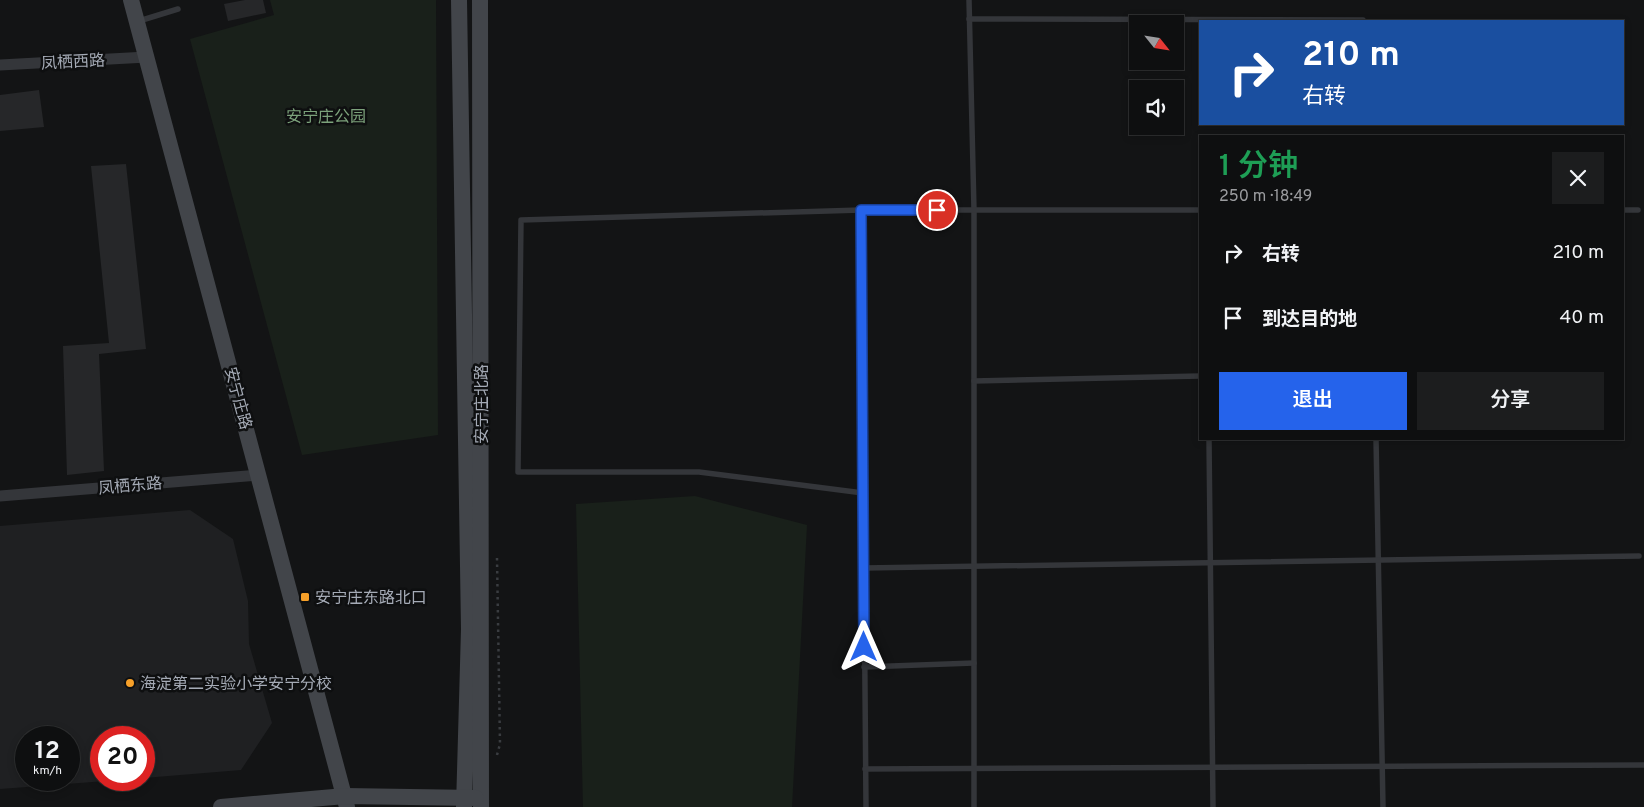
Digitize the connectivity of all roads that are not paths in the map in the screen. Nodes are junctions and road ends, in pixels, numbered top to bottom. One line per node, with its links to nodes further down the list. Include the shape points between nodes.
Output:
1 (131, 0): 8 (main road, 安宁庄路)
2 (459, 0): 36 (main road, 安宁庄北路, via 469,629)
3 (480, 0): 37 (main road, 安宁庄北路)
4 (969, 0): 6 (lane)
5 (178, 9): 8 (lane)
6 (969, 19): 7 (lane); 12 (lane)
7 (1364, 20)
8 (137, 22): 9 (main road, 安宁庄路)
9 (147, 57): 10 (street, 凤栖西路); 20 (main road, 安宁庄路)
10 (0, 65)
11 (861, 210): 12 (lane); 21 (lane); 21 (lane, via 521,220 518,472 699,472)
12 (974, 210): 13 (lane); 17 (lane)
13 (1199, 210)
14 (1624, 210): 15 (lane)
15 (1638, 210)
16 (1199, 376): 17 (lane)
17 (974, 381): 26 (lane)
18 (1210, 440): 25 (lane)
19 (1376, 440): 24 (lane)
20 (259, 475): 22 (street, 凤栖东路); 35 (main road, 安宁庄路)
21 (863, 493): 27 (lane)
22 (0, 496)
23 (1639, 556): 24 (lane)
24 (1379, 560): 25 (lane); 31 (lane)
25 (1212, 563): 26 (lane); 32 (lane)
26 (973, 566): 27 (lane); 28 (lane)
27 (864, 568): 29 (lane)
28 (974, 663): 29 (lane); 33 (lane)
29 (864, 667): 34 (lane)
30 (1644, 765): 31 (lane)
31 (1383, 766): 32 (lane); 42 (lane)
32 (1213, 767): 33 (lane); 41 (lane)
33 (974, 768): 34 (lane); 40 (lane)
34 (865, 769): 39 (lane)
35 (346, 802): 36 (main road); 38 (main road)
36 (464, 803): 37 (main road)
37 (481, 803)
38 (221, 807)
39 (866, 807)
40 (974, 807)
41 (1213, 807)
42 (1383, 807)

